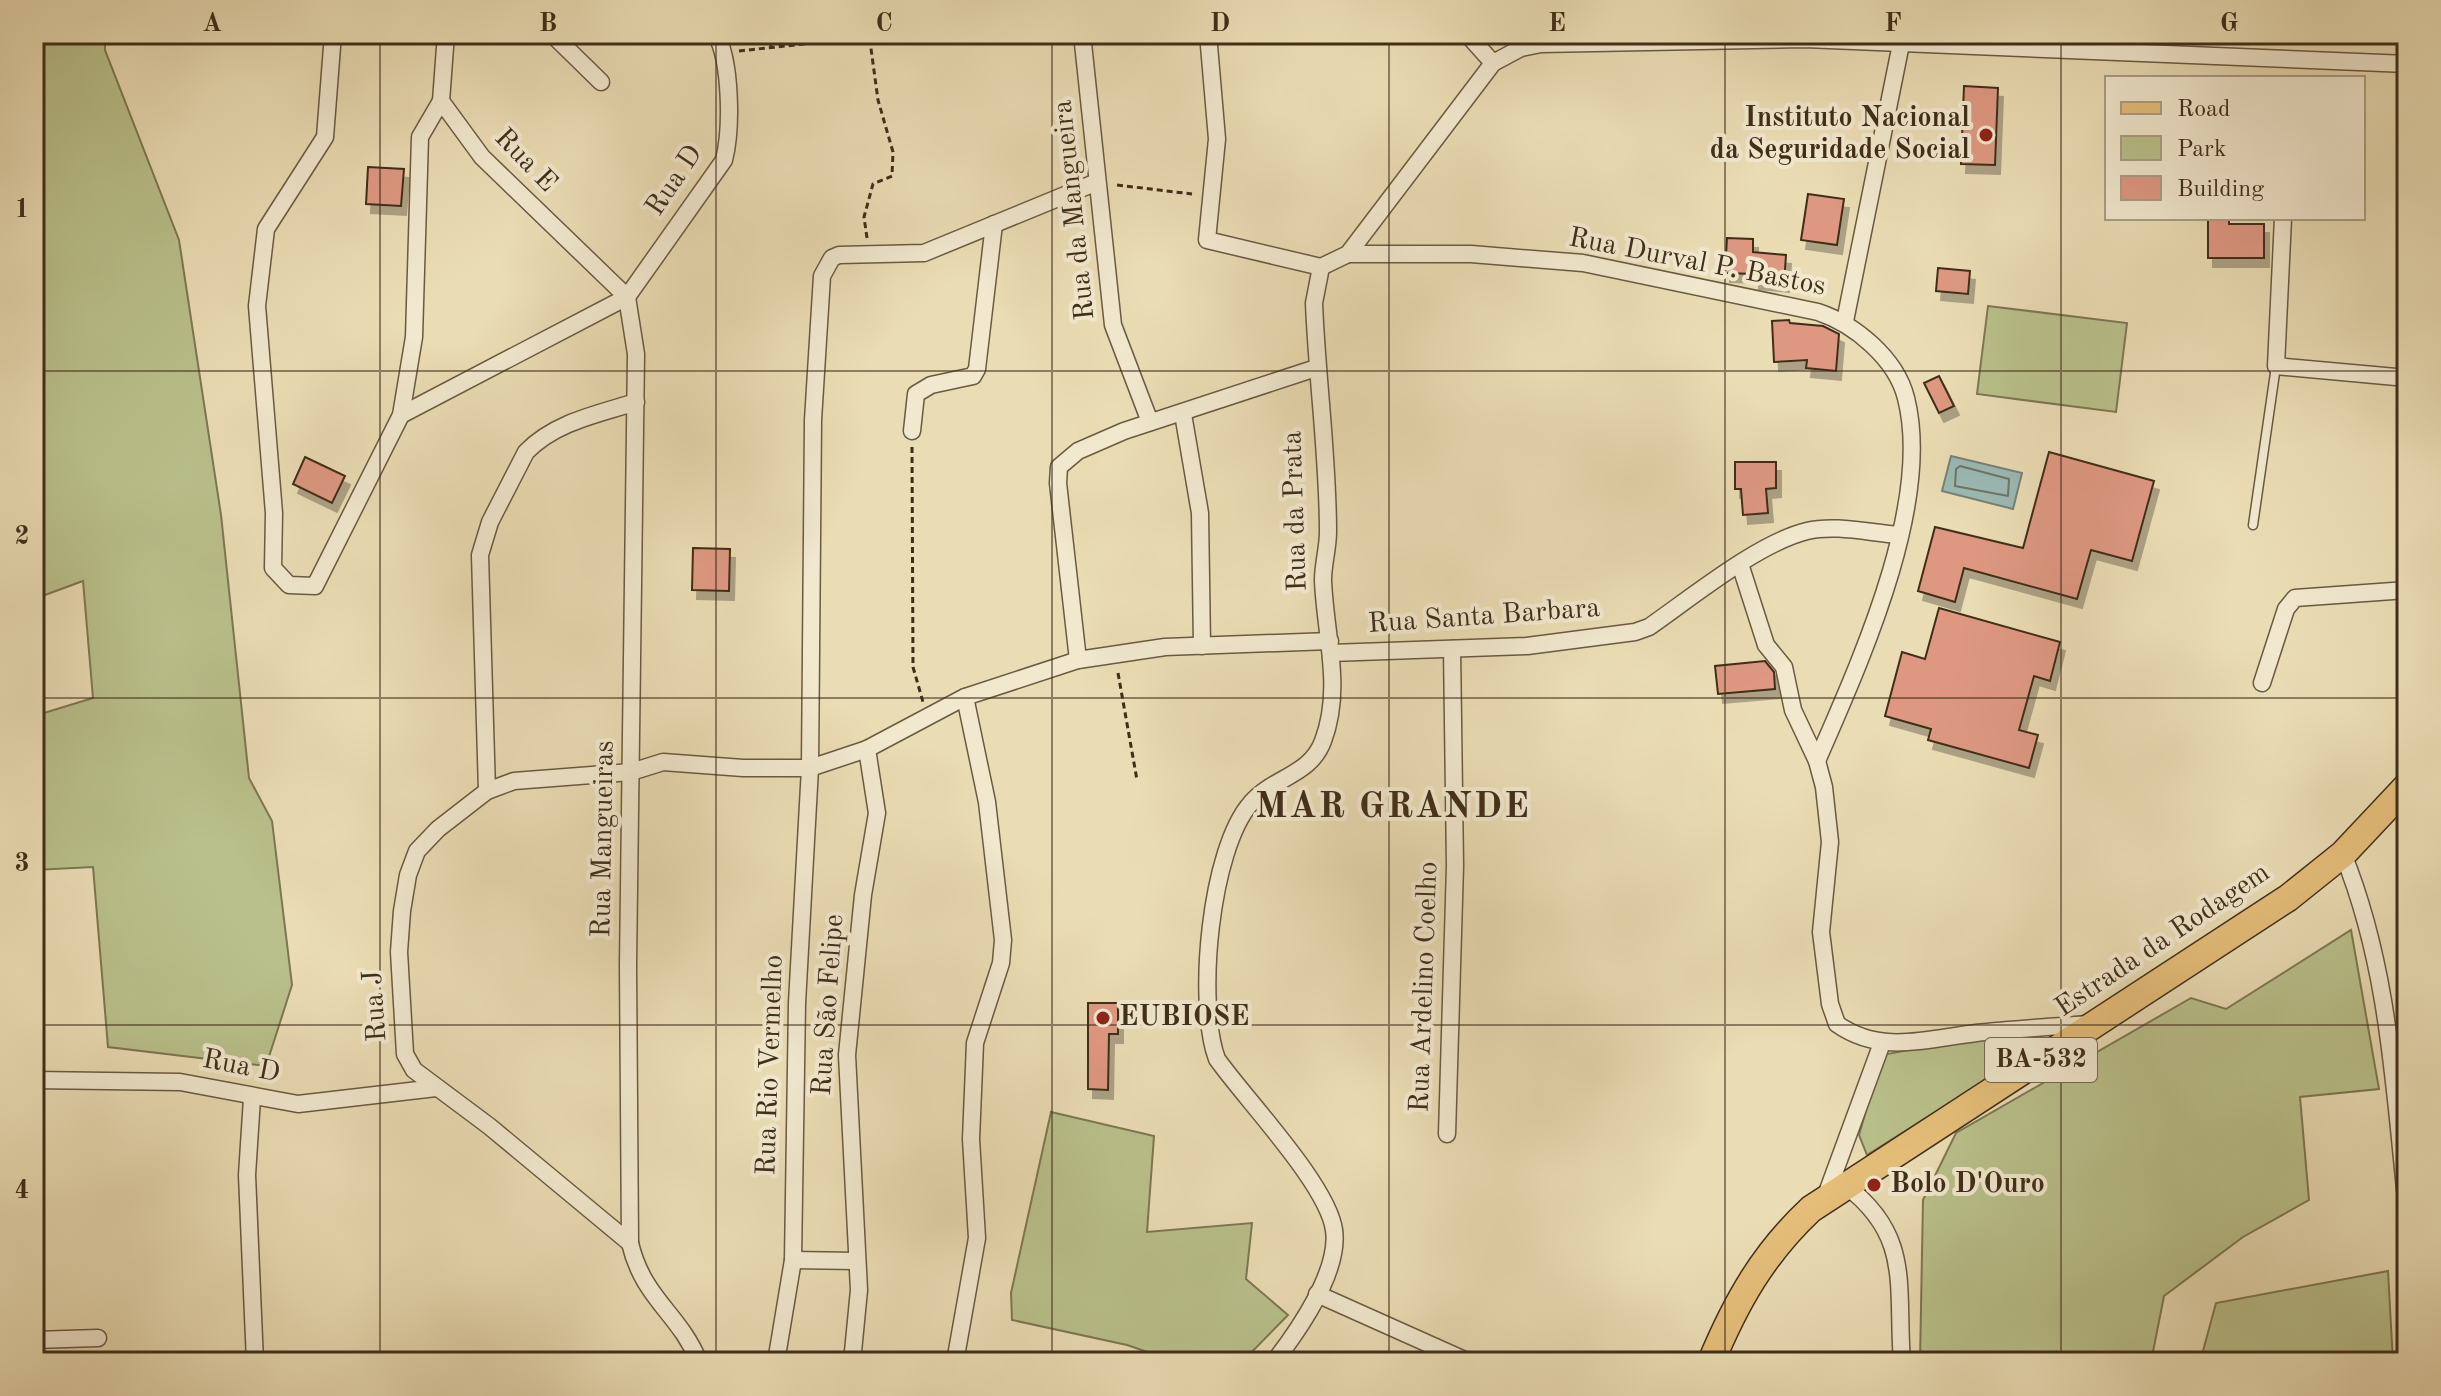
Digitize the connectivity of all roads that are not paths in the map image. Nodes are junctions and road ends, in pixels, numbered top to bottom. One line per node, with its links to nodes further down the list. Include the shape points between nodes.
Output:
1 (333, 34): 26 (street, via 325,137 266,229 257,306 274,513 273,568 289,585 315,586)
2 (446, 34): 13 (street)
3 (552, 34): 12 (street)
4 (716, 34): 19 (street, Rua D, via 724,53 724,160)
5 (1082, 34): 14 (street, Rua da Mangueira)
6 (1208, 34): 18 (street, via 1217,139 1207,240)
7 (1467, 34): 9 (street)
8 (1902, 38): 9 (street, via 1541,44); 11 (street); 20 (street)
9 (1493, 63): 17 (street)
10 (2407, 64): 11 (street)
11 (2293, 70)
12 (601, 82)
13 (441, 101): 19 (street, Rua E, via 482,157); 26 (street, via 420,137 414,337)
14 (1097, 182): 16 (street); 27 (street, Rua da Mangueira, via 1113,325)
15 (2283, 220): 21 (street)
16 (994, 224): 28 (street, via 977,369 973,376 931,385 916,394); 41 (street, Rua Rio Vermelho, via 924,253 832,258 819,286)
17 (1348, 254): 18 (street); 20 (street, Rua Durval P. Bastos, via 1471,254 1583,263)
18 (1321, 267): 22 (street, Rua da Prata, via 1314,303)
19 (627, 297): 24 (street, Rua Mangueiras, via 636,354); 26 (street)
20 (1845, 321): 30 (street, Rua Durval P. Bastos, via 1890,367 1905,394 1910,447)
21 (2276, 366): 23 (street); 29 (lane)
22 (1316, 368): 25 (street); 34 (street, Rua da Prata)
23 (2407, 378)
24 (636, 402): 42 (street, Rua Mangueiras); 44 (street, via 564,425 537,440 483,538 479,582)
25 (1183, 414): 27 (street); 33 (street, via 1200,513)
26 (401, 415)
27 (1150, 422): 36 (street, via 1078,451 1059,467)
28 (912, 431)
29 (2253, 525)
30 (1899, 535): 31 (street, Rua Santa Barbara, via 1809,530); 40 (street, Rua Durval P. Bastos, via 1878,610)
31 (1740, 564): 35 (street, Rua Santa Barbara, via 1635,632); 40 (street, via 1762,634 1784,667 1793,710)
32 (2407, 590): 37 (street, via 2295,598 2286,609)
33 (1202, 646): 34 (street, Rua Santa Barbara); 36 (street, Rua Santa Barbara)
34 (1330, 647): 35 (street, Rua Santa Barbara); 57 (street, Rua da Prata, via 1333,698 1323,741 1314,758 1251,802 1229,846 1216,893 1207,999 1209,1038 1217,1059 1329,1213 1334,1244)
35 (1452, 649): 51 (street, Rua Ardelino Coelho, via 1455,866)
36 (1078, 660): 38 (street, Rua Santa Barbara)
37 (2262, 683)
38 (965, 697): 39 (street, Rua Santa Barbara); 64 (street, via 987,802 1003,940 974,1053 971,1139 977,1238)
39 (867, 749): 41 (street, Rua Santa Barbara); 56 (street, Rua São Felipe, via 877,813 847,1055)
40 (1817, 761): 47 (street, via 1830,842 1821,913 1830,1004 1837,1024)
41 (810, 768): 42 (street, Rua J, via 663,762); 55 (street, Rua Rio Vermelho, via 797,1003)
42 (631, 772): 44 (street, Rua J, via 514,781); 54 (street, Rua Mangueiras)
43 (2407, 786): 45 (main road, Estrada da Rodagem / BA-532)
44 (487, 791): 49 (street, Rua J, via 417,851 408,875 399,978 405,1054 414,1070)
45 (2343, 854): 46 (main road, Estrada da Rodagem / BA-532, via 2288,898); 53 (street, via 2382,982)
46 (2098, 1023): 47 (street); 52 (main road, Estrada da Rodagem / BA-532)
47 (1882, 1043): 52 (street)
48 (34, 1080): 50 (street, Rua D, via 180,1082)
49 (436, 1088): 50 (street, Rua D, via 321,1103); 54 (street, Rua J)
50 (252, 1098): 60 (street, via 247,1175)
51 (1447, 1134)
52 (1835, 1192): 67 (main road, Estrada da Rodagem / BA-532, via 1784,1234 1760,1263); 68 (street, via 1866,1200 1894,1244)
53 (2407, 1208)
54 (630, 1243): 61 (street, Rua Mangueiras, via 644,1284 689,1340)
55 (793, 1260): 56 (street); 62 (street, Rua Rio Vermelho)
56 (856, 1261): 63 (street, Rua São Felipe)
57 (1317, 1294): 65 (street, Rua da Prata); 66 (street)
58 (98, 1338): 59 (street)
59 (34, 1340)
60 (255, 1362)
61 (699, 1362)
62 (776, 1362)
63 (852, 1362)
64 (955, 1362)
65 (1274, 1362)
66 (1469, 1362)
67 (1711, 1362)
68 (1902, 1362)

